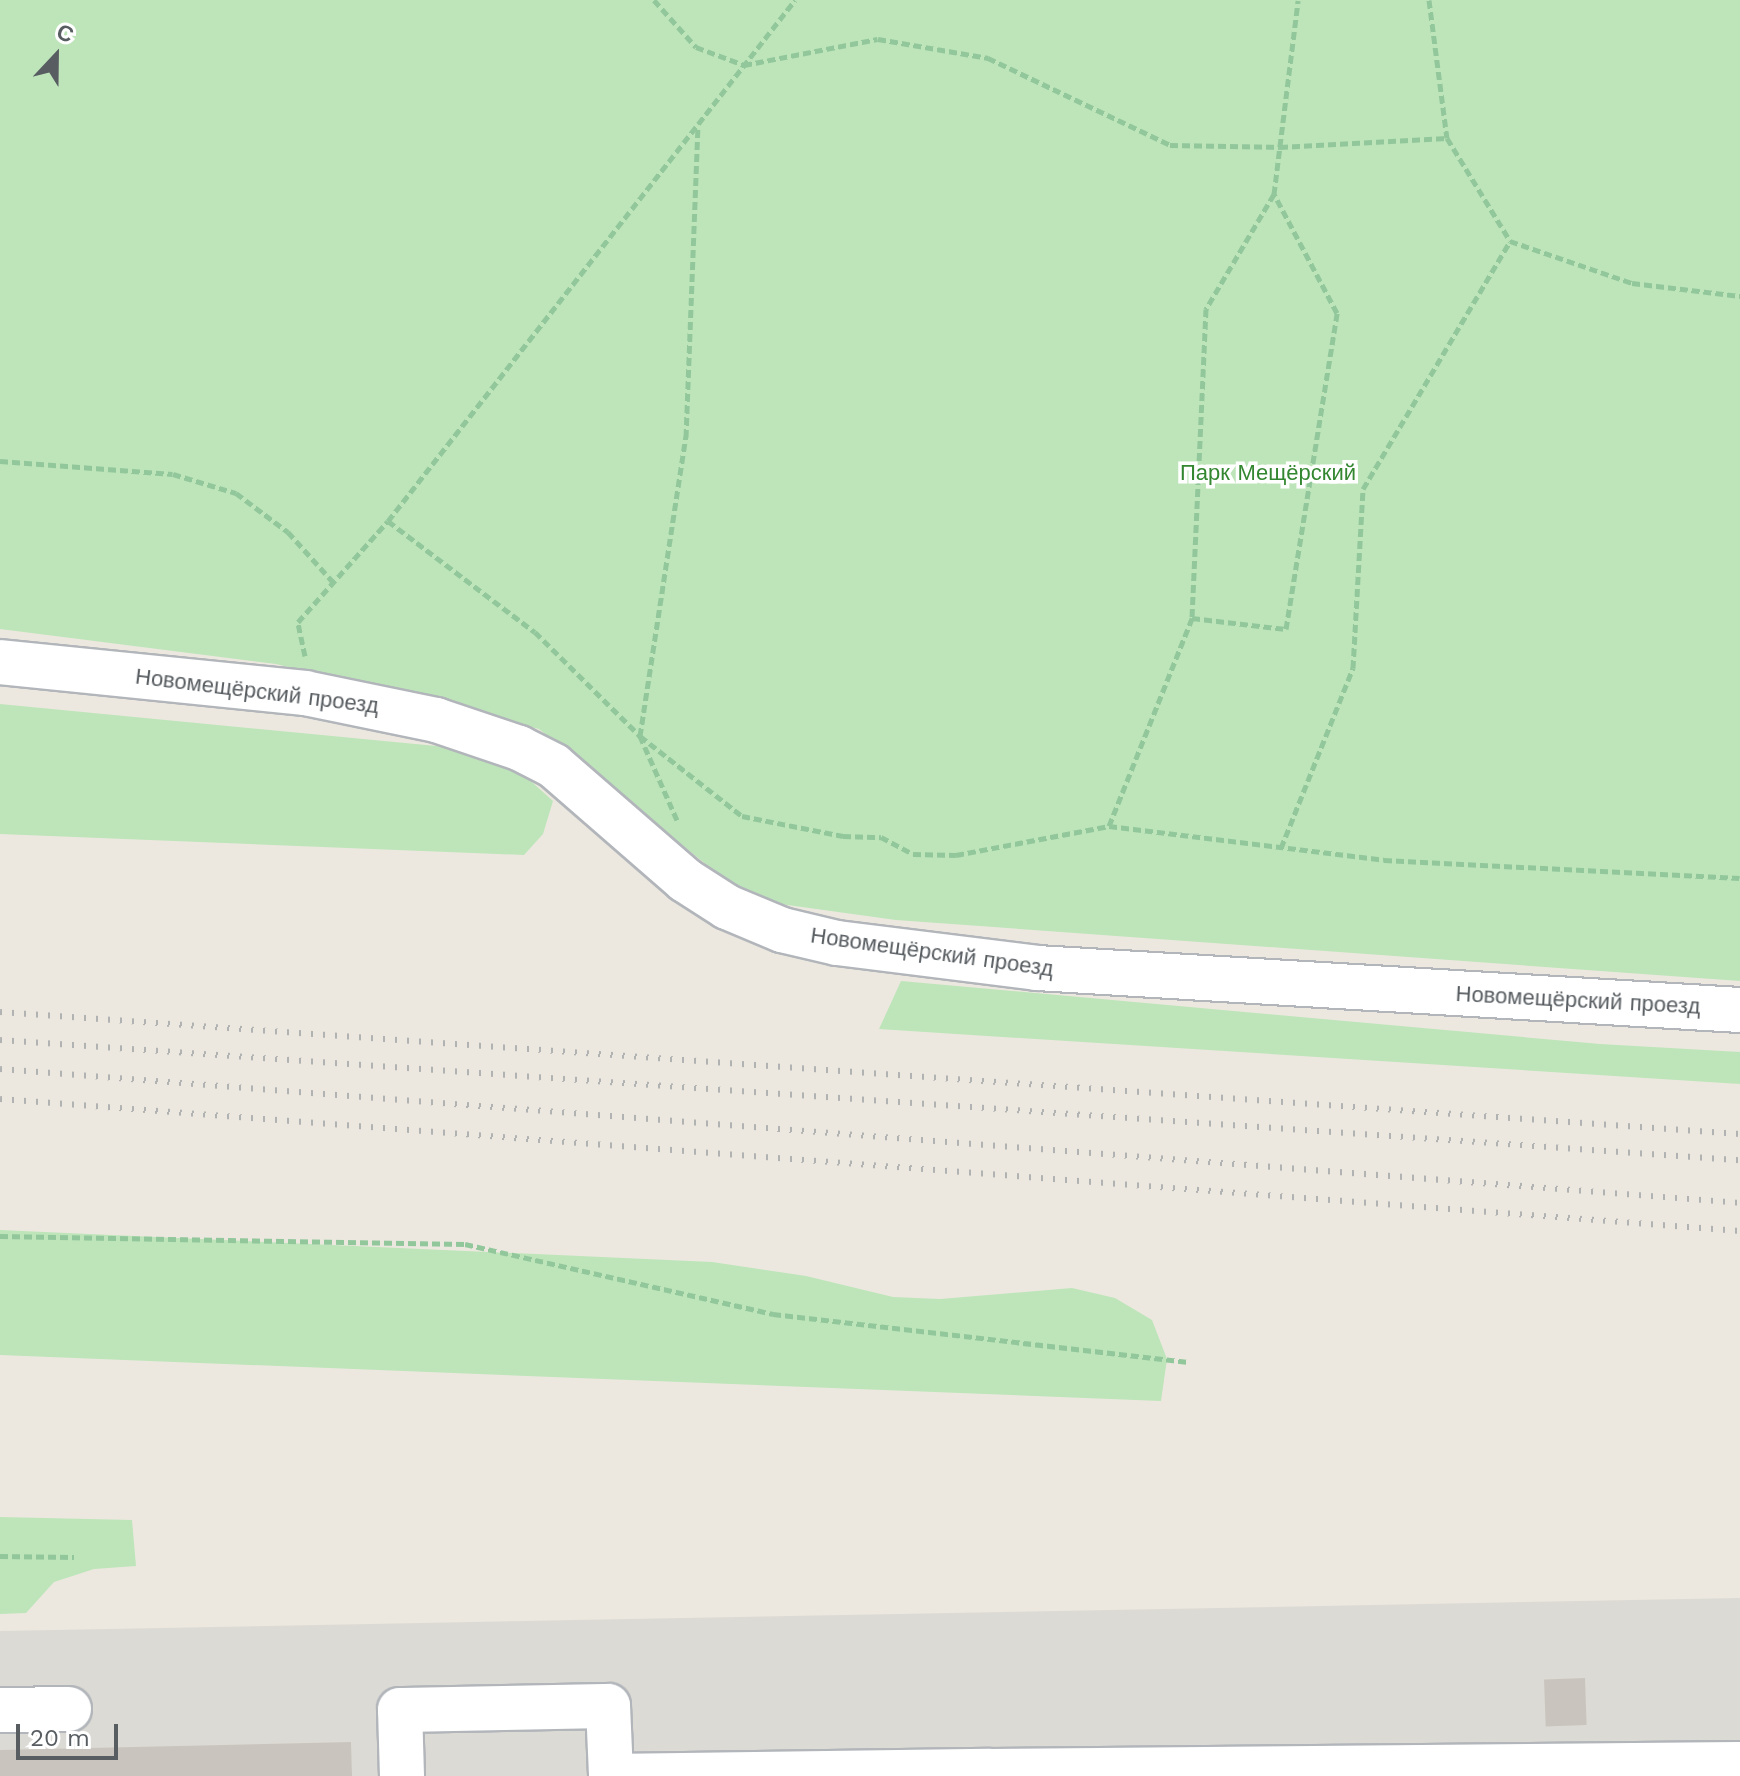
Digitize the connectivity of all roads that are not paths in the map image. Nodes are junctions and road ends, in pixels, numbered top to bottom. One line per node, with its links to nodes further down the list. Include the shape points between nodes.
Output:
1 (0, 662): 2 (street, Новомещёрский проезд, via 367,702 519,748 554,766 685,880 727,907 782,930 837,943 1037,968)
2 (1740, 1010)
3 (69, 1709): 4 (street)
4 (0, 1710)
5 (1740, 1764): 6 (street)
6 (990, 1774): 8 (street)
7 (402, 1776): 8 (street, via 400,1710 608,1706)
8 (611, 1776)

